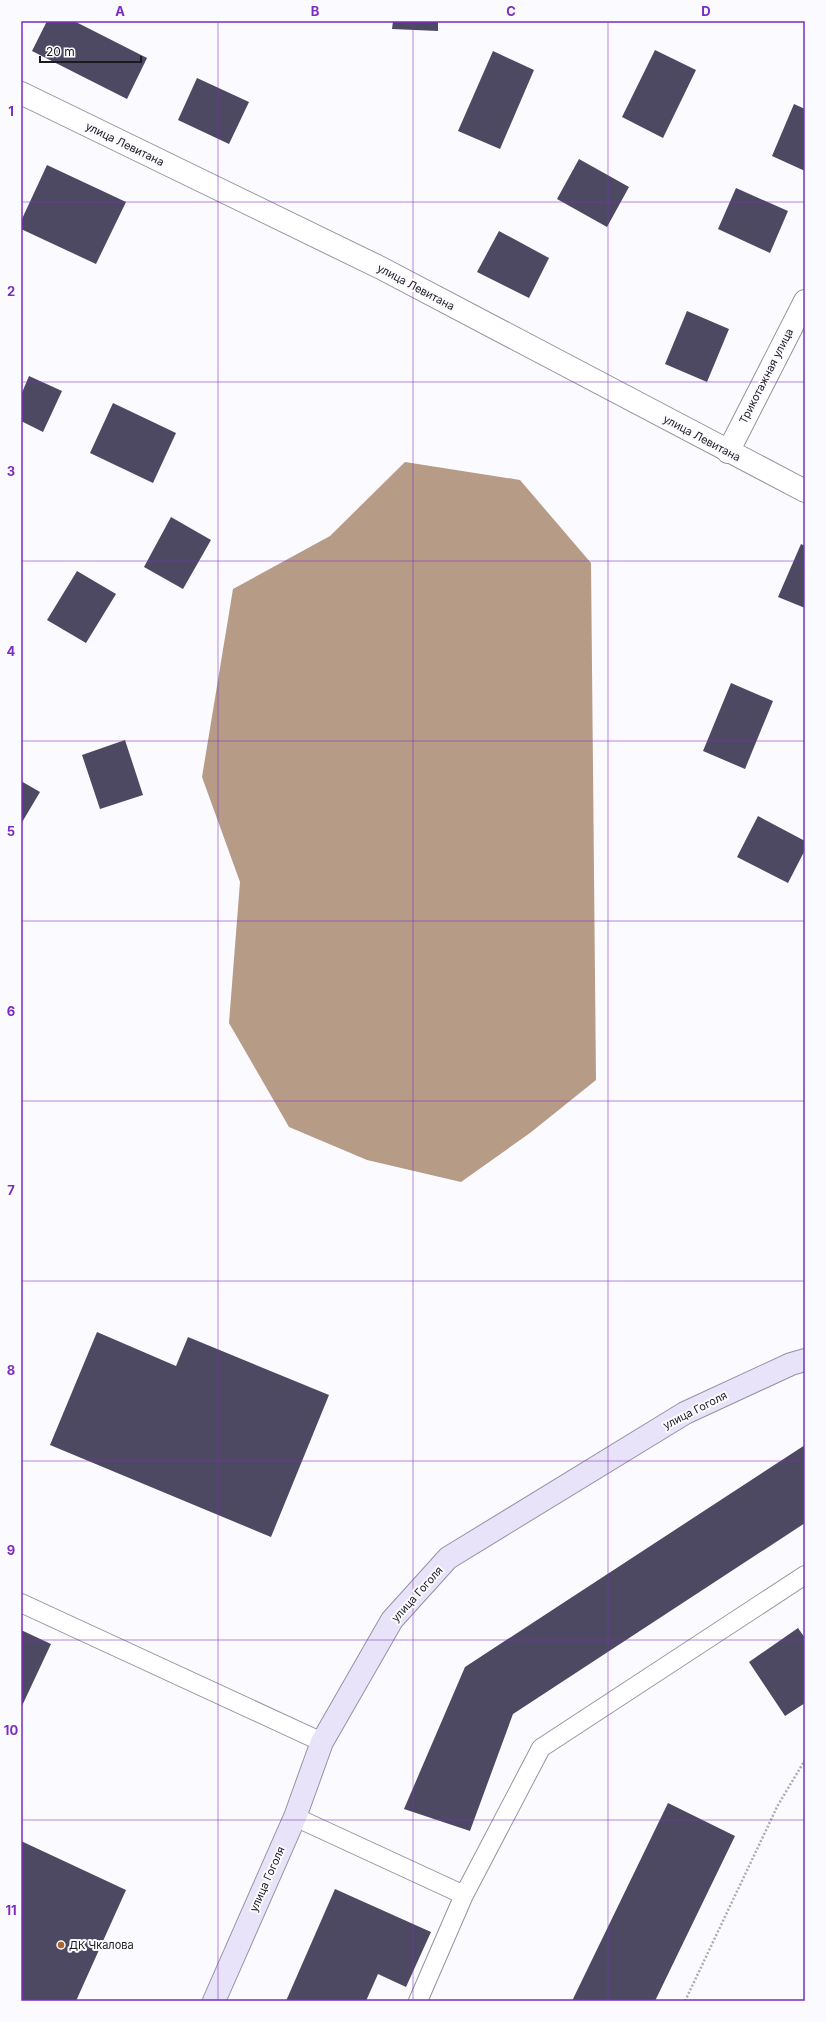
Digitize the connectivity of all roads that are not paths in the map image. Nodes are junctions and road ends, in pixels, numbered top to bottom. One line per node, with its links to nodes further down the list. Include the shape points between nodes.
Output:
1 (21, 93): 3 (street, улица Левитана, via 381,268)
2 (805, 301): 3 (street, Трикотажная улица)
3 (728, 452): 4 (street, улица Левитана)
4 (805, 492)
5 (805, 1360): 8 (street, улица Гоголя, via 685,1413 448,1558 392,1620)
6 (805, 1575): 10 (lane, via 541,1748)
7 (21, 1603): 8 (lane)
8 (322, 1742): 9 (street, улица Гоголя)
9 (295, 1817): 10 (lane); 11 (street, улица Гоголя)
10 (464, 1895): 12 (lane)
11 (214, 2001)
12 (418, 2001)

